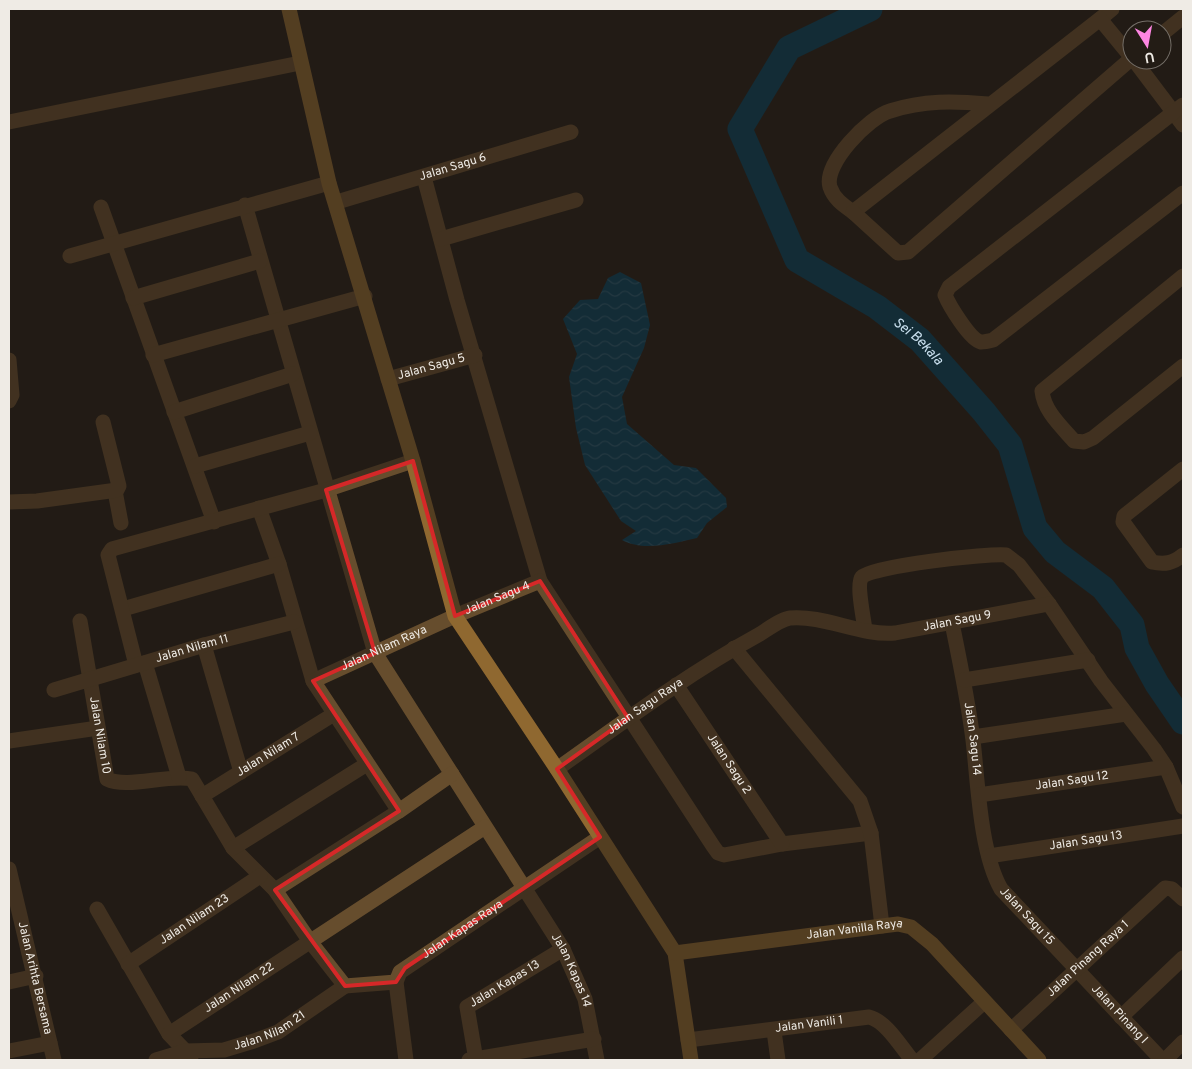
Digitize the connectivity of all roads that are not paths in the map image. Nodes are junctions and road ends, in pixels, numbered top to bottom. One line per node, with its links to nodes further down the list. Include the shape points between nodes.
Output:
1 (289, 9): 7 (street)
2 (1112, 9): 3 (street)
3 (1100, 14): 6 (street); 10 (street)
4 (1183, 17): 5 (street)
5 (1172, 26)
6 (1122, 45)
7 (300, 63): 12 (street); 15 (street)
8 (1122, 68): 21 (street, via 908,252 898,253)
9 (1142, 70): 11 (street)
10 (988, 104): 21 (street); 21 (street, via 920,103 888,112 865,125 830,170 830,186 837,200)
11 (1180, 114): 16 (street, via 949,287 945,295 949,305 974,338 981,342 993,340)
12 (9, 122)
13 (571, 132): 14 (street, Jalan Sagu 6)
14 (424, 177): 18 (street, Jalan Sagu 6); 22 (street)
15 (329, 183): 18 (street); 19 (street)
16 (1183, 193)
17 (576, 200): 22 (street)
18 (337, 202): 27 (street)
19 (245, 205): 23 (street); 25 (street, Jalan Kapas 14)
20 (101, 207): 23 (street)
21 (853, 212)
22 (441, 239): 31 (street)
23 (112, 243): 24 (street); 28 (street)
24 (70, 256)
25 (260, 261): 28 (street); 29 (street, Jalan Kapas 14)
26 (1183, 276): 33 (street, via 1042,391 1043,400 1048,411 1074,442 1084,442)
27 (365, 296): 29 (street); 35 (street)
28 (133, 298): 30 (street)
29 (280, 321): 30 (street); 34 (street, Jalan Kapas 14)
30 (152, 355): 37 (street)
31 (475, 355): 35 (street, Jalan Sagu 5); 51 (street)
32 (9, 360): 36 (street, via 12,395)
33 (1183, 366)
34 (293, 374): 37 (street); 39 (street, Jalan Kapas 14)
35 (388, 379): 40 (street)
36 (9, 401)
37 (174, 412): 41 (street)
38 (103, 422): 44 (street, via 119,486)
39 (310, 433): 41 (street); 43 (street, Jalan Kapas 14)
40 (413, 462): 43 (street); 54 (street)
41 (195, 466): 48 (street)
42 (1183, 470): 49 (street, via 1124,516 1123,522 1152,562 1175,562)
43 (326, 490): 46 (street); 61 (street, Jalan Kapas 14)
44 (115, 491): 45 (street); 47 (street)
45 (9, 502)
46 (259, 508): 48 (street); 50 (street)
47 (121, 522)
48 (214, 522): 53 (street, via 112,549 108,555)
49 (1183, 555)
50 (279, 564): 53 (street); 56 (street)
51 (540, 581): 54 (street, Jalan Sagu 4); 71 (street)
52 (1050, 604): 57 (street, Jalan Sagu 9); 58 (street, via 1019,565 1006,555 967,556 864,575 860,588); 62 (street)
53 (123, 609): 63 (street)
54 (454, 616): 61 (street, Jalan Nilam Raya); 77 (street)
55 (80, 621): 64 (street, Jalan Nilam 10)
56 (294, 622): 59 (street, Jalan Nilam 11); 66 (street)
57 (952, 623): 58 (street, Jalan Sagu 9, via 895,633 878,634); 65 (street, Jalan Sagu 14)
58 (865, 630): 60 (street, Jalan Sagu 9, via 788,618)
59 (204, 645): 63 (street, Jalan Nilam 11); 78 (street)
60 (734, 648): 67 (street, Jalan Sagu Raya); 87 (street, via 860,801)
61 (375, 652): 66 (street, Jalan Nilam Raya); 79 (street, Jalan Kapas 14)
62 (1088, 660): 65 (street); 70 (street)
63 (141, 664): 64 (street, Jalan Nilam 11); 80 (street)
64 (91, 679): 68 (street, Jalan Nilam 11); 72 (street, Jalan Nilam 10)
65 (964, 680): 73 (street, Jalan Sagu 14)
66 (313, 681): 69 (street)
67 (676, 685): 71 (street, Jalan Sagu Raya); 89 (street, Jalan Sagu 2)
68 (54, 690)
69 (334, 714): 75 (street); 78 (street, Jalan Nilam 7)
70 (1126, 714): 73 (street); 76 (street)
71 (628, 718): 77 (street, Jalan Sagu Raya); 89 (street, via 718,853 724,855)
72 (98, 728): 74 (street); 80 (street, Jalan Nilam 10, via 107,779 120,782)
73 (972, 737): 81 (street, Jalan Sagu 14)
74 (9, 741)
75 (366, 764): 84 (street); 90 (street)
76 (1166, 767): 81 (street, Jalan Sagu 12); 83 (street)
77 (557, 769): 88 (street)
78 (241, 772): 82 (street, Jalan Nilam 7)
79 (452, 774): 84 (street); 86 (street, Jalan Kapas 14)
80 (179, 776): 82 (street, via 192,779)
81 (979, 795): 91 (street, Jalan Sagu 14)
82 (202, 796): 90 (street)
83 (1183, 807)
84 (399, 811): 95 (street)
85 (1183, 826): 91 (street, Jalan Sagu 13)
86 (485, 827): 94 (street, Jalan Kapas 14); 100 (street, Jalan Nilam 22)
87 (871, 833): 89 (street); 99 (street)
88 (600, 837): 94 (street, Jalan Kapas Raya); 102 (street)
89 (782, 844)
90 (233, 848): 93 (street)
91 (988, 856): 105 (street, Jalan Sagu 15, via 1001,889)
92 (9, 869): 98 (street, Jalan Arihta Bersama)
93 (260, 876): 95 (street); 104 (street, Jalan Nilam 23)
94 (524, 888): 101 (street, Jalan Kapas 14); 108 (street, Jalan Kapas Raya, via 405,968)
95 (275, 890): 100 (street)
96 (1183, 898): 105 (street, Jalan Pinang Raya 1, via 1172,889 1165,888)
97 (97, 909): 104 (street)
98 (13, 911): 106 (street, Jalan Arihta Bersama)
99 (882, 926): 102 (street, Jalan Vanilla Raya); 110 (street, Jalan Vanilla Raya, via 898,924 911,928 950,961)
100 (309, 940): 109 (street); 114 (street, Jalan Nilam 22)
101 (563, 949): 115 (street, Jalan Kapas 14, via 585,999); 124 (street, Jalan Kapas 13, via 467,1007)
102 (675, 953): 116 (street)
103 (1183, 958): 111 (street)
104 (128, 964): 114 (street)
105 (1076, 970): 111 (street, Jalan Pinang I); 112 (street, Jalan Pinang Raya 1)
106 (36, 976): 107 (street); 118 (street, Jalan Arihta Bersama)
107 (9, 982)
108 (396, 982): 109 (street); 123 (street)
109 (344, 986): 120 (street, Jalan Nilam 21, via 278,1032 224,1050)
110 (984, 1002): 112 (street, Jalan Vanilla Raya); 129 (street)
111 (1120, 1017): 131 (street, Jalan Pinang I)
112 (1011, 1030): 130 (street, Jalan Vanilla Raya)
113 (774, 1031): 116 (street, Jalan Vanili 1); 127 (street); 128 (street, Jalan Vanili 1, via 869,1017 882,1024)
114 (169, 1034): 120 (street)
115 (594, 1040): 124 (street); 125 (street, Jalan Kapas 14)
116 (688, 1040): 126 (street)
117 (1183, 1042): 131 (street)
118 (50, 1043): 119 (street); 121 (street, Jalan Arihta Bersama)
119 (9, 1051)
120 (189, 1056): 122 (street, Jalan Nilam 21)
121 (54, 1060)
122 (156, 1060)
123 (406, 1060)
124 (473, 1060)
125 (597, 1060)
126 (691, 1060)
127 (778, 1060)
128 (912, 1060)
129 (920, 1060)
130 (1039, 1060)
131 (1164, 1060)

